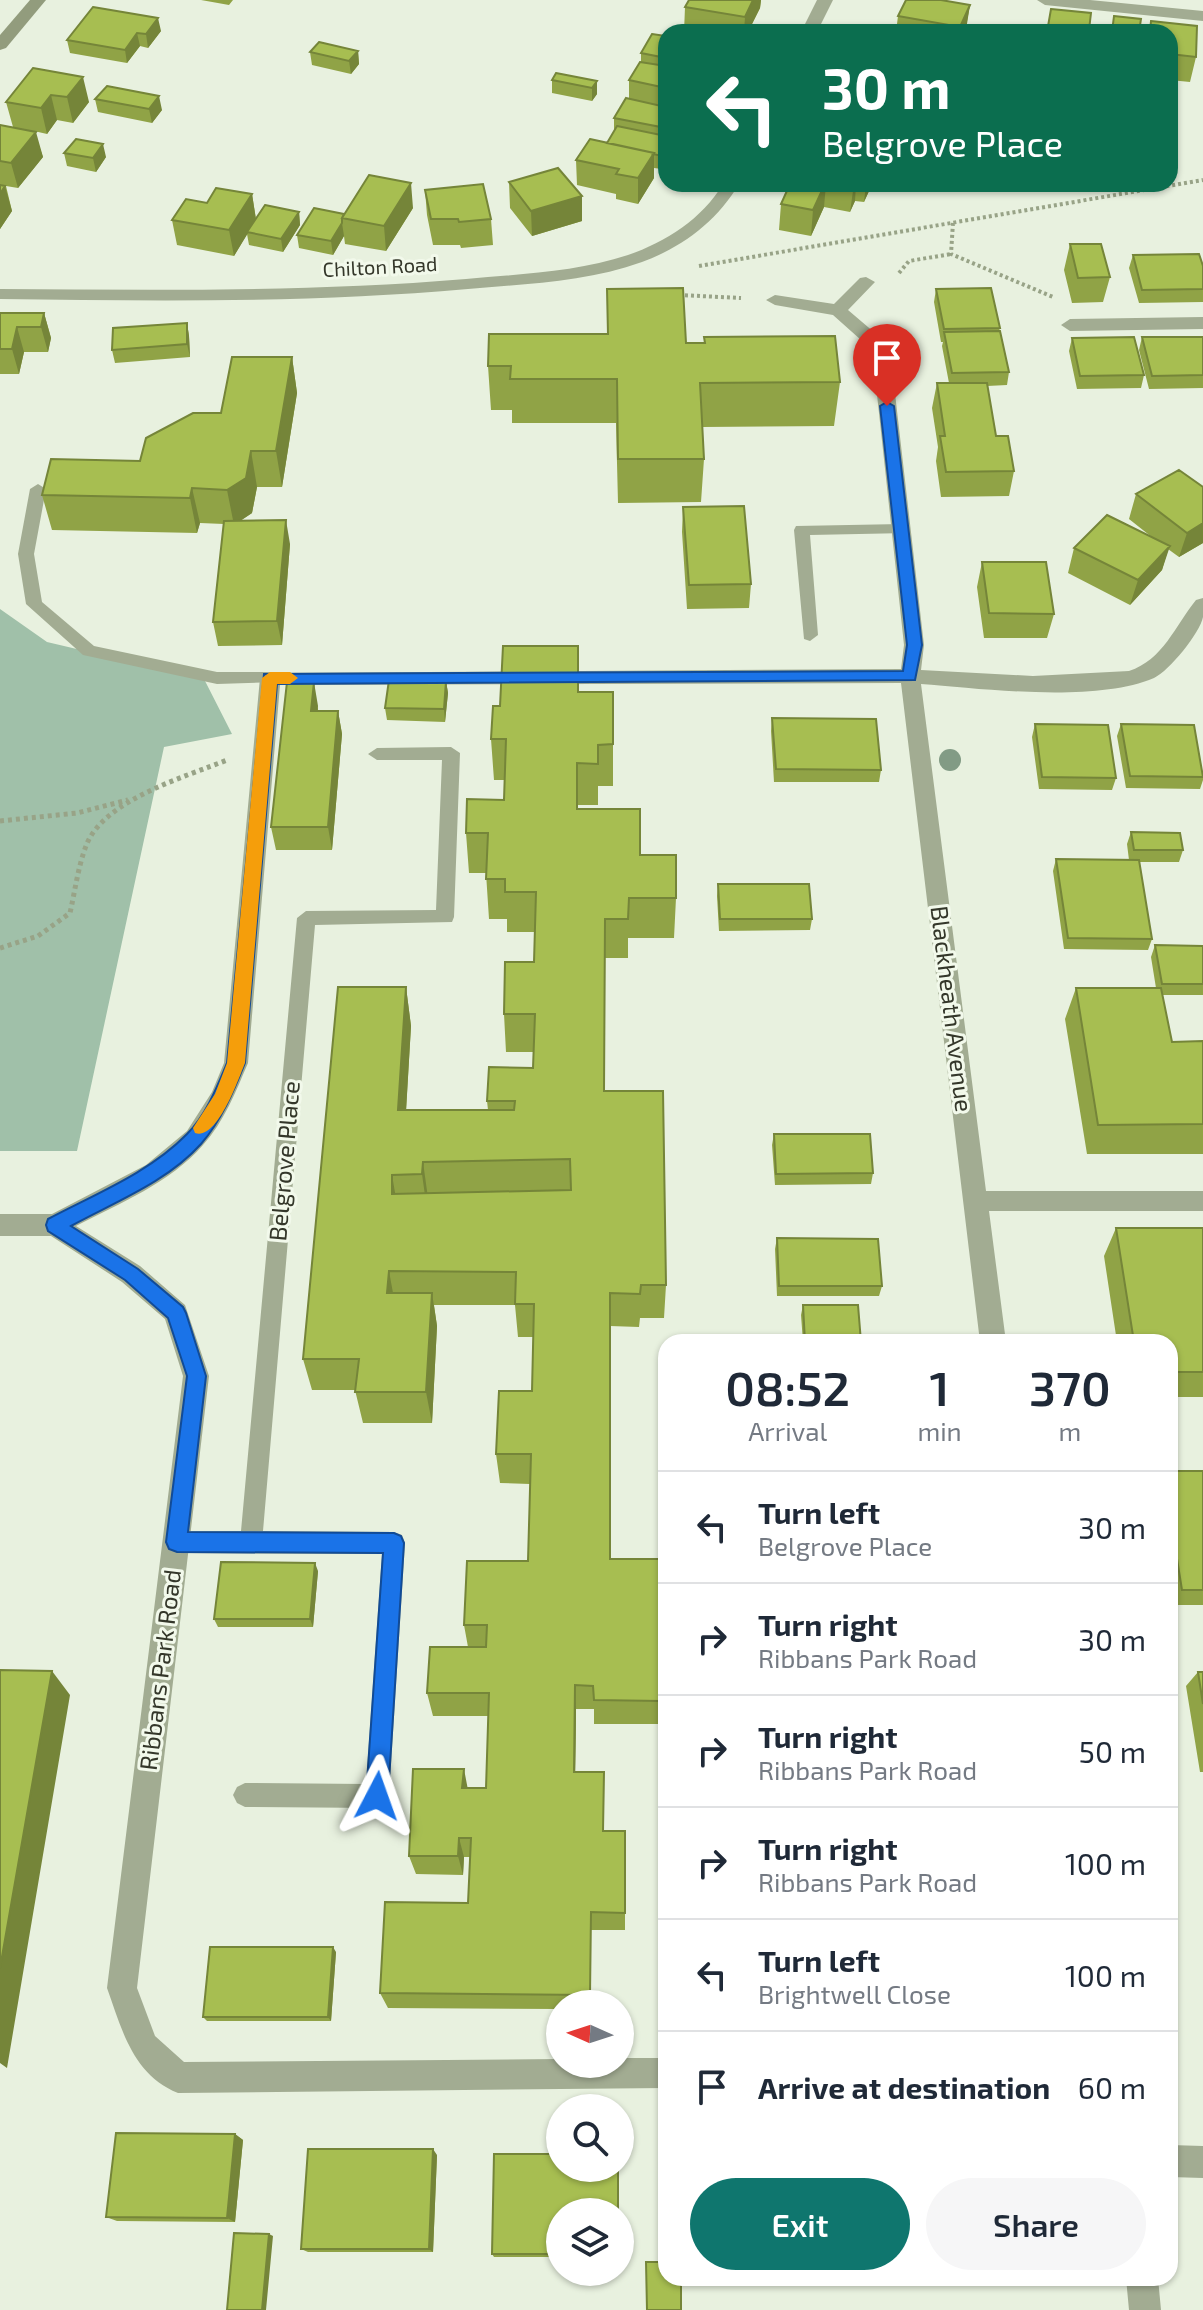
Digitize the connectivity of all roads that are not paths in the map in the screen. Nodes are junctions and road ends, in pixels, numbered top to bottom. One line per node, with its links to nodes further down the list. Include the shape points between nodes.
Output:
1 (38, 0): 6 (street)
2 (825, 0): 5 (street)
3 (1045, 0): 4 (street)
4 (1203, 16)
5 (813, 24)
6 (0, 45)
7 (726, 192): 9 (street, Chilton Road, via 713,212 691,229 635,258 513,279 215,296)
8 (866, 282): 11 (street)
9 (0, 294)
10 (775, 300): 11 (street)
11 (838, 310): 15 (street, Blackheath Avenue, via 869,337 884,376)
12 (1203, 323): 13 (street)
13 (1070, 325)
14 (38, 489): 19 (lane, via 26,554 34,604 89,651 217,678)
15 (902, 529): 17 (lane, via 802,530); 18 (street, Blackheath Avenue, via 914,645)
16 (1203, 605): 18 (street, via 1149,672 1110,681)
17 (810, 635)
18 (910, 676): 19 (street); 21 (street, Blackheath Avenue)
19 (270, 678): 24 (street, via 236,1063 222,1097 195,1138 155,1172)
20 (377, 754): 27 (lane, Belgrove Place, via 451,753 445,917 306,918)
21 (975, 1201): 22 (street); 25 (street, Blackheath Avenue)
22 (1203, 1201)
23 (0, 1225): 24 (street)
24 (55, 1225): 26 (street, Ribbans Park Road, via 131,1274 176,1313 196,1376)
25 (992, 1334)
26 (177, 1542): 27 (lane); 29 (street, Ribbans Park Road, via 122,1988 143,2046 178,2078)
27 (251, 1542): 28 (lane, via 394,1543 377,1796)
28 (245, 1795)
29 (658, 2073)
30 (1178, 2161): 31 (street)
31 (1203, 2162)
32 (1143, 2286): 33 (street)
33 (1145, 2310)

